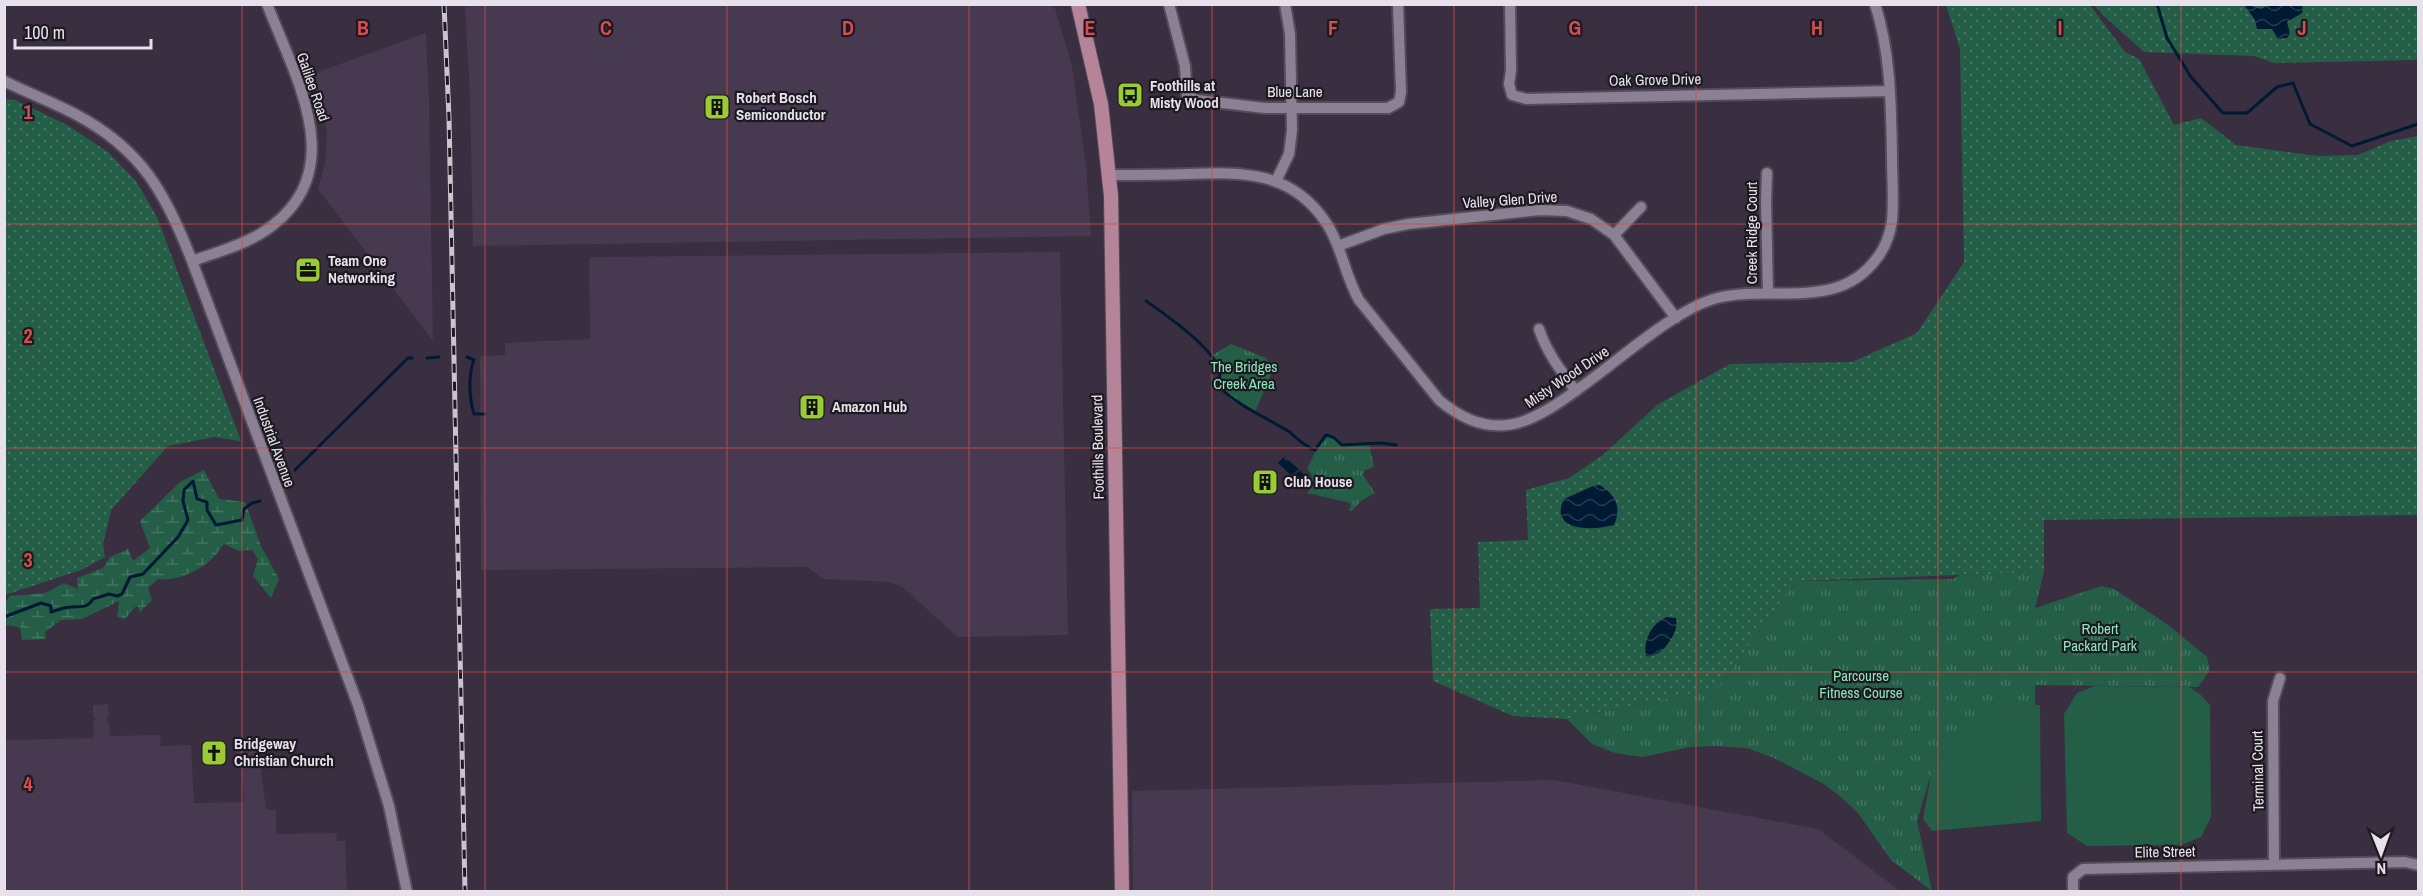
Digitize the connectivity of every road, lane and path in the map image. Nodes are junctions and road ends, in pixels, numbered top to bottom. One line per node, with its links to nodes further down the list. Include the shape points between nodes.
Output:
1 (267, 4): 17 (street, Galilee Road, via 310,119 313,148 309,174 295,203 271,226 249,240)
2 (1078, 4): 12 (main road, Foothills Boulevard, via 1101,104)
3 (1169, 4): 10 (street, Blue Lane, via 1185,66 1187,96 1265,108)
4 (1285, 4): 10 (street)
5 (1398, 4): 10 (street, Blue Lane, via 1399,102 1388,108)
6 (1509, 4): 9 (street, Oak Grove Drive, via 1509,84 1512,94 1526,99)
7 (1875, 4): 9 (street, Misty Wood Drive)
8 (4, 81): 17 (street, Industrial Avenue, via 76,114 135,157 169,205)
9 (1890, 91): 18 (street, Misty Wood Drive, via 1892,221 1879,256 1863,274 1835,289)
10 (1292, 108): 13 (street, via 1292,142)
11 (1767, 173): 18 (street, Creek Ridge Court)
12 (1109, 175): 13 (street, Misty Wood Drive, via 1245,173); 26 (main road, Foothills Boulevard)
13 (1276, 181): 16 (street, Misty Wood Drive, via 1312,205)
14 (1641, 207): 15 (street)
15 (1614, 235): 16 (street, Valley Glen Drive, via 1579,213 1554,209 1395,226); 19 (street, Valley Glen Drive)
16 (1338, 246): 21 (street, Misty Wood Drive, via 1359,300 1432,391 1456,412 1485,424 1518,423 1538,417)
17 (192, 261): 25 (street, Industrial Avenue, via 358,705 387,797)
18 (1768, 294): 19 (street, Misty Wood Drive, via 1715,299)
19 (1676, 318): 21 (street, Misty Wood Drive)
20 (1539, 329): 21 (street, via 1544,345)
21 (1575, 391)
22 (2280, 678): 23 (street, Terminal Court, via 2273,701)
23 (2274, 864): 24 (street, via 2405,862); 27 (street, Elite Street, via 2083,869 2073,877)
24 (2418, 866)
25 (407, 891)
26 (1122, 891)
27 (2073, 891)

